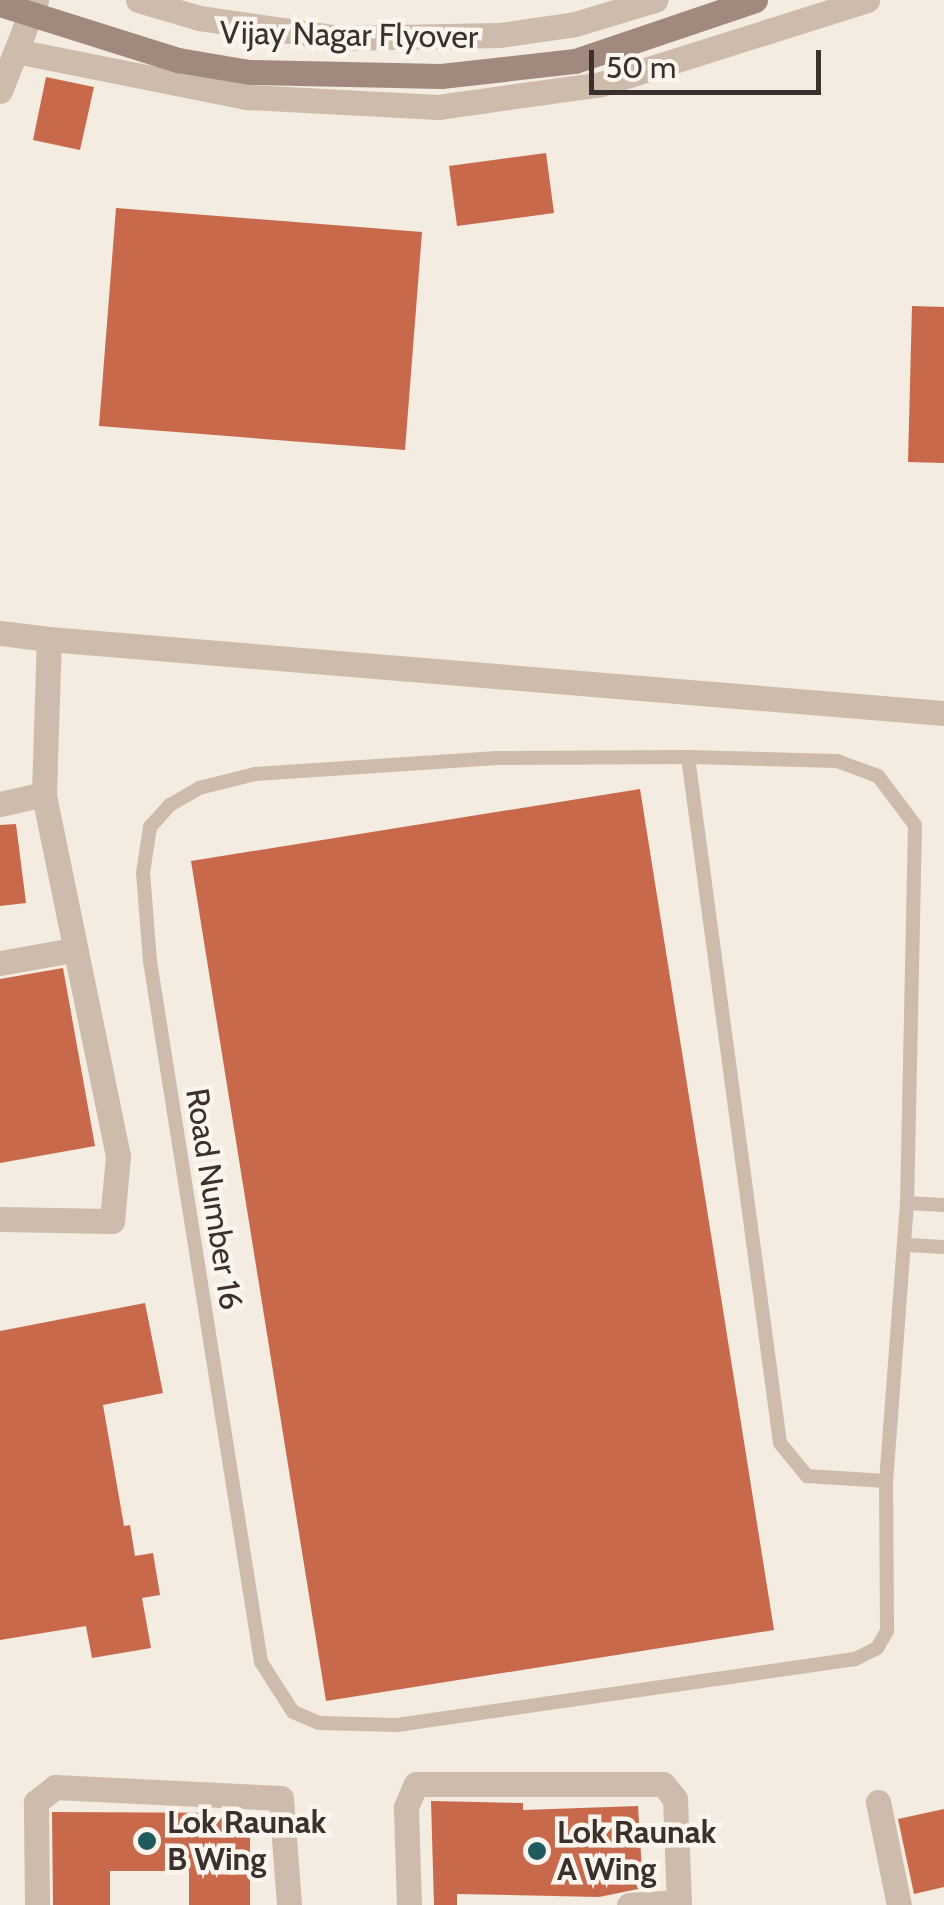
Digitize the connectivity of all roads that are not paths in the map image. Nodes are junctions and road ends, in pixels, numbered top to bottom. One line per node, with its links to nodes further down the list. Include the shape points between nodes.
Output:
1 (36, 0): 7 (street)
2 (138, 0): 3 (street, via 198,18 339,38 500,36 575,24)
3 (655, 0)
4 (755, 0): 6 (main road, Vijay Nagar Flyover, via 576,60 441,76 249,72 178,60)
5 (867, 0): 7 (street, via 602,84 438,107 247,97)
6 (0, 4)
7 (16, 51): 8 (street)
8 (0, 91)
9 (0, 633): 10 (street)
10 (48, 639): 11 (street); 13 (street)
11 (944, 713)
12 (688, 757): 17 (lane, Road Number 16, via 838,761 878,776 915,825); 22 (lane, via 780,1443 807,1476); 22 (lane, Road Number 16, via 497,758 255,774 199,788 150,827 144,873 150,961 261,1662 293,1712 347,1728 855,1658 877,1648 887,1631)
13 (44, 794): 14 (street); 15 (street)
14 (0, 804)
15 (72, 950): 16 (street); 19 (street, via 118,1156 112,1220)
16 (0, 963)
17 (908, 1203): 18 (lane); 20 (lane, Road Number 16)
18 (944, 1205)
19 (0, 1219)
20 (906, 1245): 21 (lane); 22 (lane, Road Number 16)
21 (944, 1247)
22 (886, 1481)
23 (878, 1802): 29 (street)
24 (678, 1903): 27 (street, via 675,1800 663,1784 416,1784 406,1807); 28 (street)
25 (37, 1905): 26 (street, via 36,1802 55,1787 281,1798)
26 (289, 1905)
27 (410, 1905)
28 (629, 1905)
29 (899, 1905)

